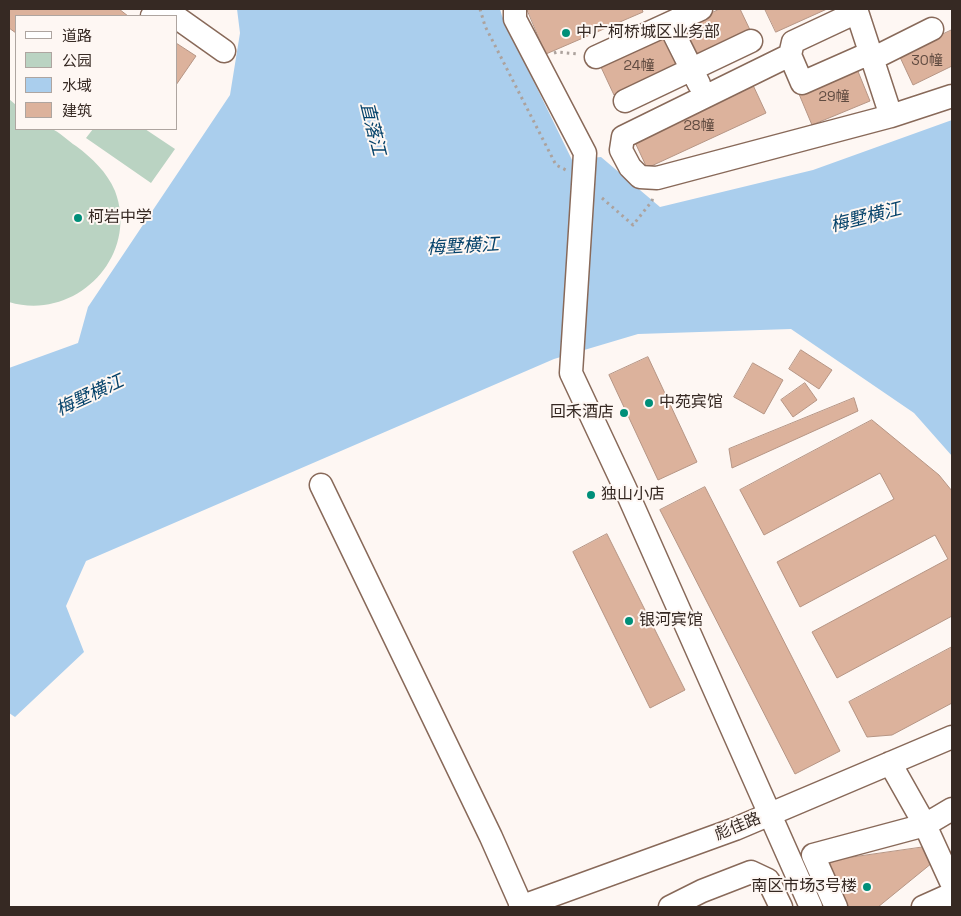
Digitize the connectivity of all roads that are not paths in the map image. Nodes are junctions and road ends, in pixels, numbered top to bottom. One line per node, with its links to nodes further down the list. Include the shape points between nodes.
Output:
1 (515, 9): 23 (street, via 515,19 585,154 571,373)
2 (701, 9): 5 (street)
3 (856, 11): 10 (street, via 793,42); 12 (street)
4 (178, 18): 8 (street)
5 (669, 24): 11 (street); 13 (street)
6 (932, 30): 12 (street)
7 (751, 41): 9 (street)
8 (224, 51)
9 (726, 54): 13 (street); 14 (street)
10 (790, 55): 12 (street, via 802,83); 14 (street)
11 (596, 56)
12 (871, 56): 18 (street)
13 (692, 71): 15 (street); 17 (street)
14 (738, 81): 15 (street)
15 (705, 96): 18 (street, via 624,137 621,150 640,177 657,178)
16 (952, 96): 18 (street)
17 (625, 101)
18 (891, 116)
19 (321, 486): 28 (street, via 491,837)
20 (952, 737): 21 (street, 彪佳路)
21 (890, 763): 23 (street, 彪佳路); 24 (street)
22 (952, 809): 24 (street)
23 (771, 814): 28 (street, 彪佳路); 30 (street)
24 (925, 825): 25 (street); 31 (street, via 813,855)
25 (952, 884)
26 (952, 894): 32 (street)
27 (675, 906): 29 (street, via 702,890 751,872 768,880)
28 (521, 907)
29 (781, 907)
30 (811, 907)
31 (836, 907)
32 (923, 907)

